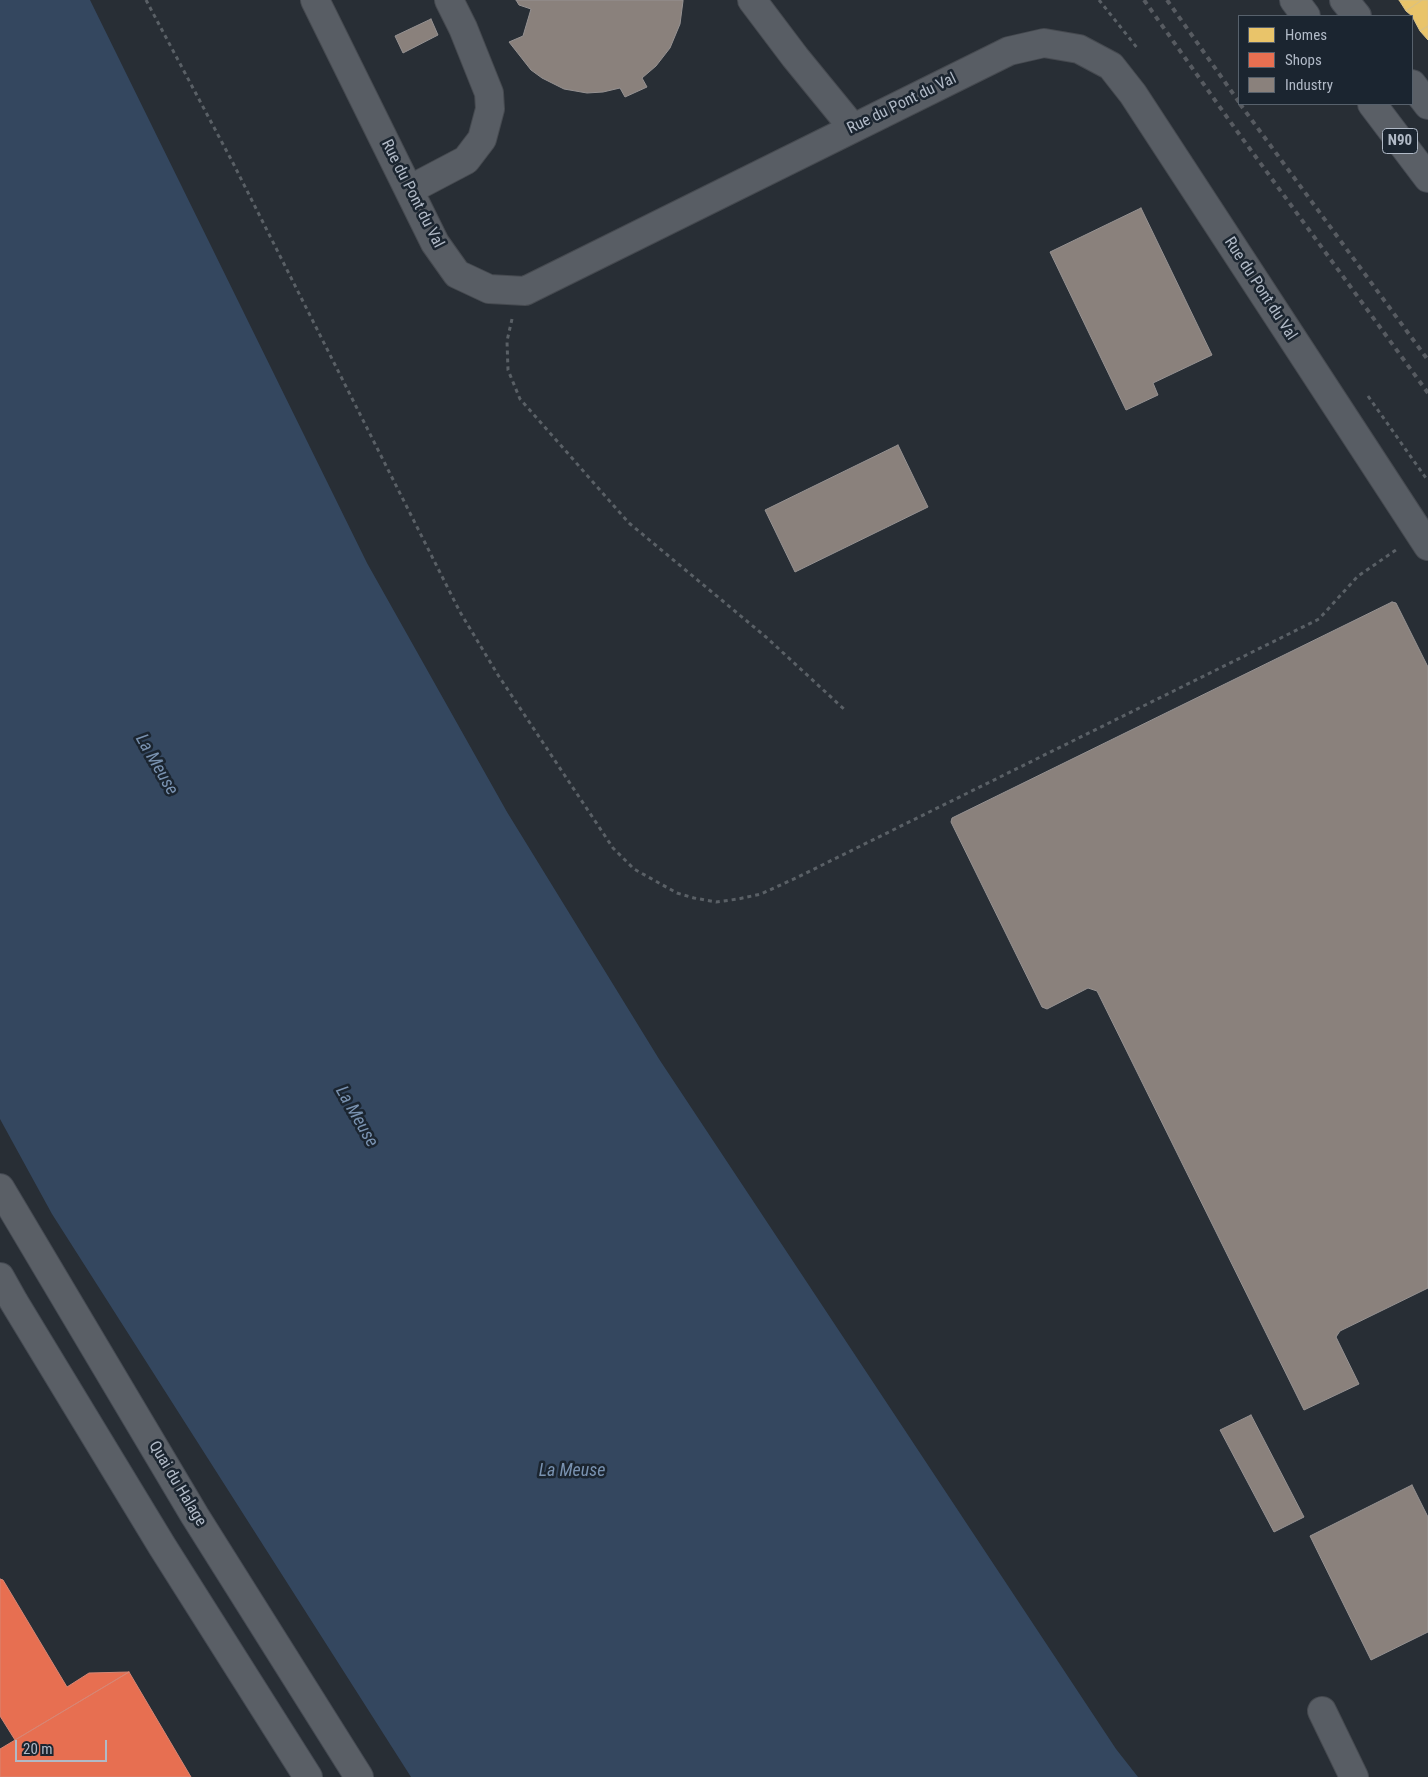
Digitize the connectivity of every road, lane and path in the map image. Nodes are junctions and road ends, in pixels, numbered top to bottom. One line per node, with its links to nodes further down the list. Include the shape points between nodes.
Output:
1 (146, 0): 16 (path, via 460,612 613,848 634,869 677,893 716,902 761,894 798,877 1320,619 1358,576)
2 (315, 0): 14 (street, Rue du Pont du Val)
3 (449, 0): 14 (street, via 490,93 490,109 482,139 466,160)
4 (752, 0): 12 (street)
5 (1294, 0): 7 (main road)
6 (1344, 0): 8 (main road)
7 (1305, 15)
8 (1356, 15)
9 (1413, 85): 11 (main road)
10 (1373, 105): 13 (main road, N90)
11 (1428, 105)
12 (853, 128): 15 (street, Rue du Pont du Val); 16 (street, Rue du Pont du Val, via 1009,51 1044,44 1070,47 1111,66 1133,94)
13 (1428, 178)
14 (409, 190): 15 (street, Rue du Pont du Val, via 435,244 457,274 489,289)
15 (525, 291): 17 (path, via 513,316 507,341 508,370 520,399 629,523 766,637)
16 (1424, 540)
17 (845, 710)
18 (0, 1188): 22 (main road, Quai du Halage, via 195,1516)
19 (0, 1277): 21 (main road, via 162,1546)
20 (1322, 1711): 23 (street)
21 (308, 1777)
22 (359, 1777)
23 (1354, 1777)

